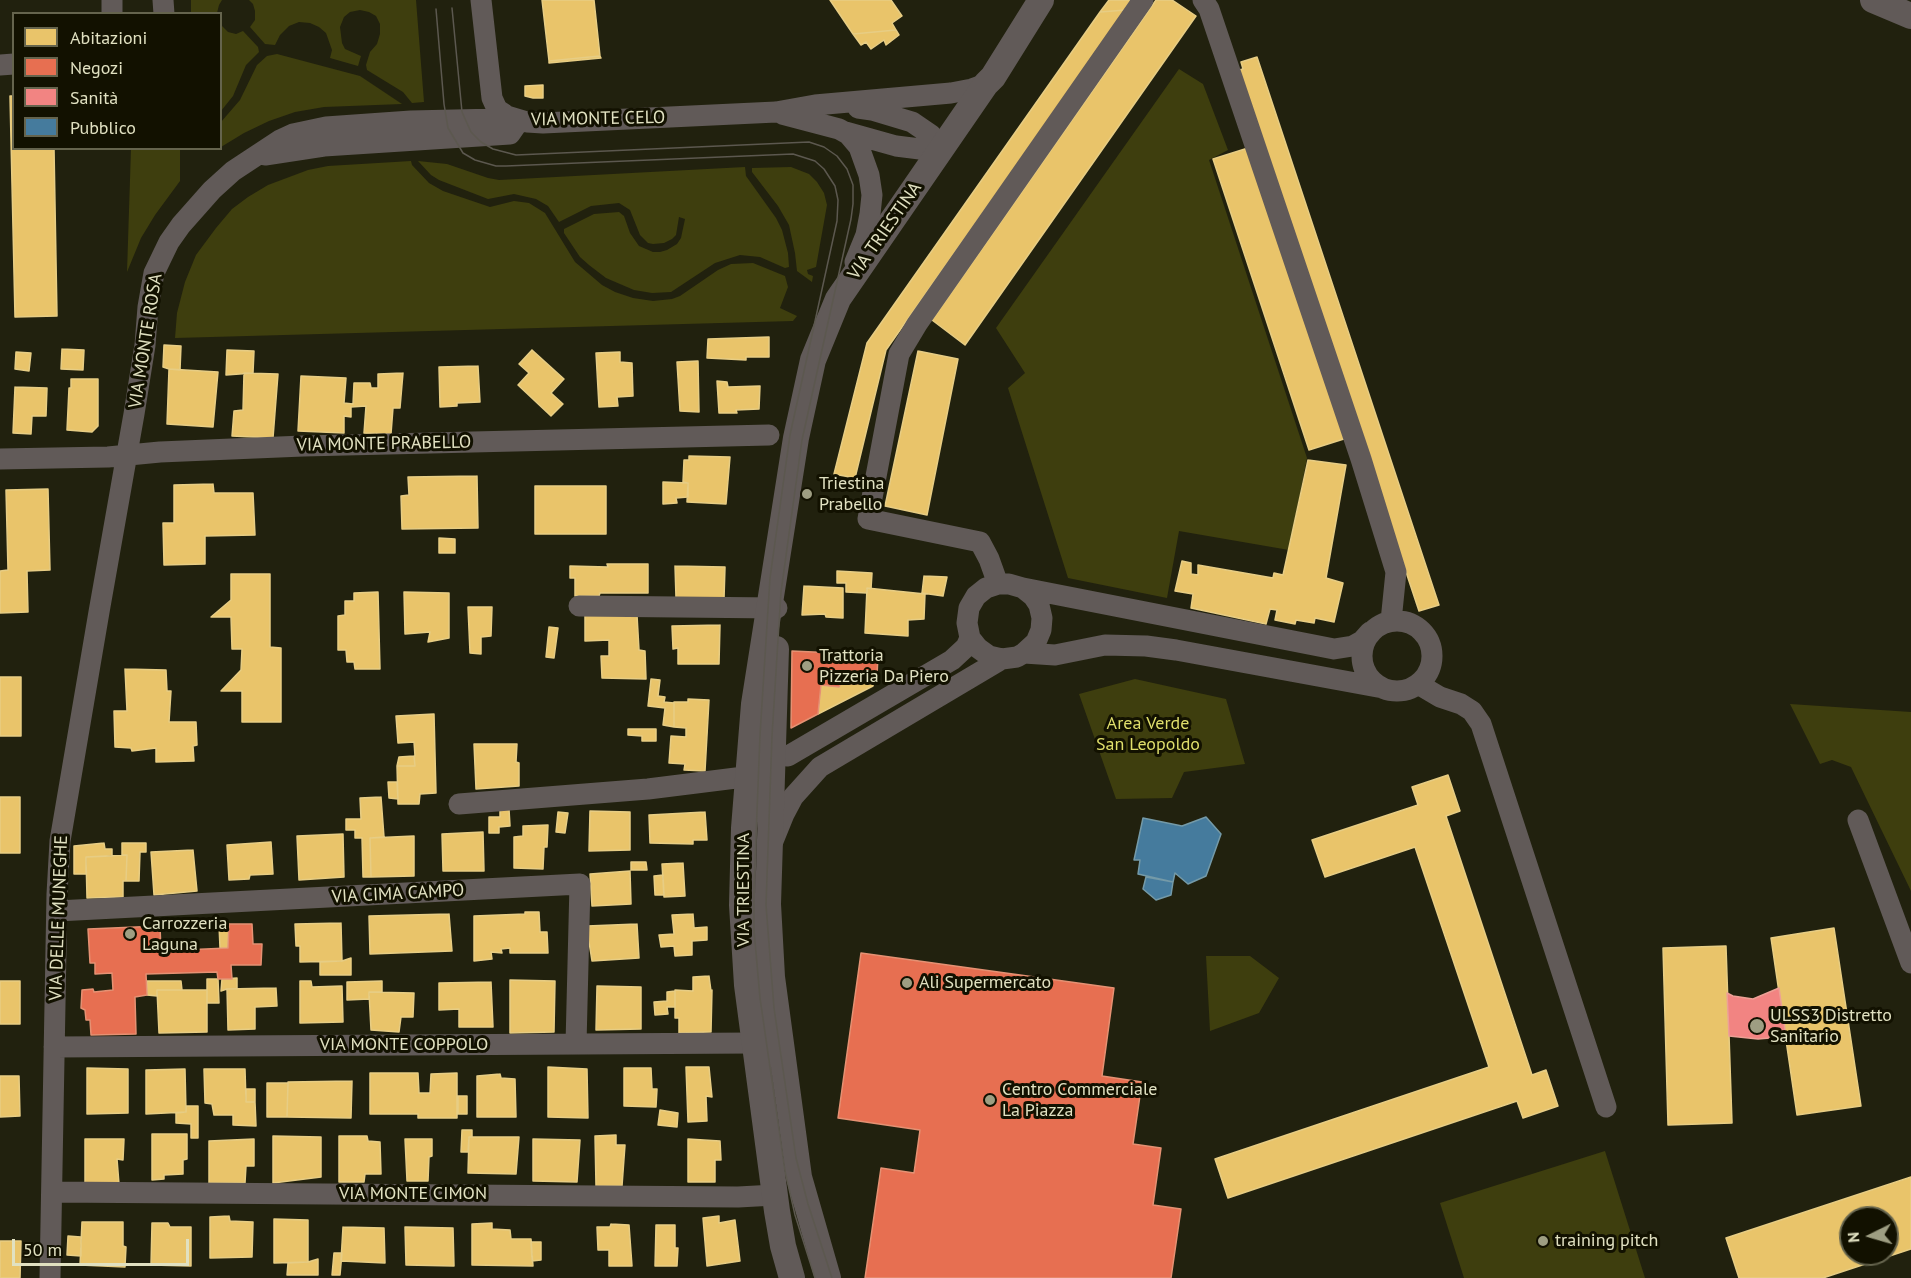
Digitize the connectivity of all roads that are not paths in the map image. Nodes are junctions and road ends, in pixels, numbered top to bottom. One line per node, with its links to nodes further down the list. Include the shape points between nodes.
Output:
1 (481, 0): 11 (street, via 490,90 497,109)
2 (1041, 0): 8 (street)
3 (1060, 0): 8 (street, VIA TRIESTINA, via 1028,48)
4 (1143, 0): 18 (street, via 899,354 868,519 980,542)
5 (1203, 0): 22 (street, via 1396,572)
6 (1873, 0): 7 (street)
7 (1911, 16)
8 (992, 75): 9 (street, VIA MONTE CELO, via 972,89 951,93); 13 (street, VIA TRIESTINA)
9 (824, 105): 10 (street, VIA MONTE CELO); 13 (street, VIA MONTE CELO, via 872,110 912,122 931,135)
10 (776, 112): 11 (street, VIA MONTE CELO, via 543,123); 12 (street, VIA MONTE CELO)
11 (511, 117): 16 (street, VIA MONTE ROSA, via 510,134 324,146 255,157 233,171 181,225 154,273)
12 (839, 129): 13 (street, VIA MONTE CELO, via 896,146); 14 (street, VIA MONTE CELO, via 859,147 872,195 866,235)
13 (942, 149): 14 (street, VIA TRIESTINA)
14 (838, 300): 21 (street, VIA TRIESTINA, via 810,372 796,438)
15 (769, 435): 16 (street, VIA MONTE PRABELLO, via 303,446)
16 (127, 456): 17 (street, VIA MONTE PRABELLO); 36 (street, VIA DELLE MUNEGHE, via 60,841)
17 (0, 459)
18 (998, 584): 19 (street); 24 (street, via 976,596 969,608)
19 (1023, 588): 23 (street, via 1334,649 1353,646); 25 (street, via 1033,596 1042,618 1036,642)
20 (579, 606): 21 (street)
21 (772, 608): 27 (street, VIA TRIESTINA); 30 (street, VIA TRIESTINA)
22 (1391, 621): 23 (street); 28 (street, via 1413,625 1429,641 1431,664)
23 (1370, 633): 29 (street, via 1364,643 1363,664 1372,681)
24 (970, 638): 26 (street, via 989,656); 30 (street, via 952,660 826,735)
25 (1024, 653): 26 (street); 29 (street, via 1055,655 1105,645 1146,646)
26 (1002, 659): 31 (street)
27 (759, 662): 30 (street, via 764,696 761,741 763,750); 32 (street, VIA TRIESTINA)
28 (1418, 684): 29 (street, via 1394,691); 41 (street, via 1472,711 1481,724)
29 (1383, 688)
30 (778, 758): 31 (street, via 782,778 802,778); 32 (street); 35 (street, VIA TRIESTINA)
31 (820, 767): 35 (street, via 793,797)
32 (747, 777): 33 (street); 38 (street, VIA TRIESTINA, via 742,905)
33 (459, 804)
34 (1858, 820): 37 (street)
35 (769, 853): 46 (street, VIA TRIESTINA, via 772,983 790,1121 799,1177)
36 (57, 911): 39 (street, VIA CIMA CAMPO, via 580,884); 40 (street, VIA DELLE MUNEGHE)
37 (1911, 963)
38 (754, 1043): 39 (street, VIA MONTE COPPOLO); 43 (street, VIA TRIESTINA)
39 (576, 1044): 40 (street, VIA MONTE COPPOLO)
40 (54, 1047): 42 (street, VIA DELLE MUNEGHE)
41 (1606, 1107)
42 (52, 1192): 43 (street, VIA MONTE CIMON); 44 (street, VIA DELLE MUNEGHE)
43 (775, 1195): 45 (street, VIA TRIESTINA)
44 (50, 1278)
45 (792, 1278)
46 (828, 1278)

